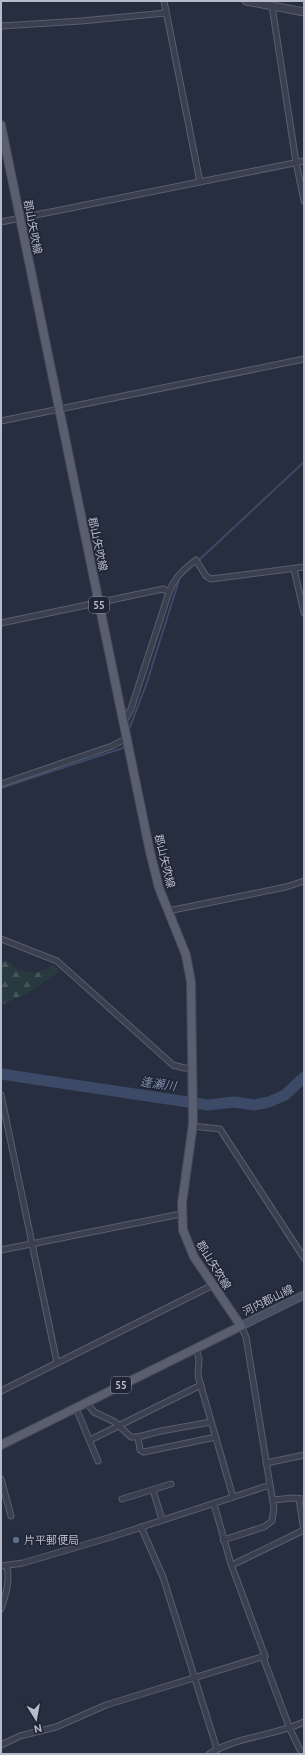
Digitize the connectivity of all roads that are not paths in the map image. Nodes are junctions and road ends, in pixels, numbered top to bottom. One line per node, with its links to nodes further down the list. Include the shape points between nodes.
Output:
1 (164, 1): 5 (street)
2 (246, 1): 3 (street)
3 (272, 6): 4 (street); 9 (street)
4 (304, 12)
5 (166, 13): 6 (street); 10 (street)
6 (1, 26)
7 (1, 125): 12 (main road, 郡山矢吹線 / 55)
8 (304, 161): 9 (street)
9 (296, 162): 10 (street); 11 (street)
10 (200, 182): 12 (street)
11 (304, 201)
12 (20, 218): 13 (street); 15 (main road, 郡山矢吹線 / 55)
13 (1, 222)
14 (304, 359): 15 (street)
15 (59, 409): 16 (street); 20 (main road, 郡山矢吹線 / 55)
16 (1, 422)
17 (304, 567): 18 (street)
18 (294, 569): 19 (street, via 211,579 206,576 196,560 176,577); 21 (street)
19 (169, 592): 20 (street, via 163,589); 23 (street, via 131,709)
20 (98, 602): 22 (street); 23 (main road, 郡山矢吹線 / 55)
21 (304, 613)
22 (1, 623)
23 (124, 722): 24 (main road, 郡山矢吹線 / 55)
24 (127, 738): 25 (street); 27 (main road, 郡山矢吹線 / 55, via 156,877)
25 (1, 784)
26 (304, 881): 27 (street)
27 (168, 911): 29 (main road, 郡山矢吹線 / 55, via 186,955 190,972)
28 (1, 939): 29 (street, via 57,960 173,1065)
29 (193, 1068): 31 (main road, 郡山矢吹線 / 55)
30 (1, 1095): 33 (street)
31 (192, 1125): 32 (main road, 郡山矢吹線 / 55); 35 (street, via 220,1129)
32 (181, 1214): 33 (street); 36 (main road, 郡山矢吹線 / 55, via 187,1242)
33 (32, 1244): 34 (street); 40 (street)
34 (1, 1250)
35 (304, 1258)
36 (213, 1285): 38 (main road, 郡山矢吹線 / 55); 40 (street)
37 (304, 1295): 38 (main road, 河内郡山線)
38 (241, 1326): 39 (main road, 55); 53 (street, via 247,1342)
39 (196, 1348): 41 (street); 43 (main road, 55)
40 (57, 1363): 42 (street)
41 (201, 1385): 45 (street); 46 (street)
42 (1, 1391)
43 (87, 1403): 44 (main road, 55); 46 (street, via 94,1412)
44 (76, 1408): 49 (street); 50 (main road, 55)
45 (211, 1422): 47 (street); 48 (street)
46 (119, 1426): 48 (street, via 129,1436); 49 (street)
47 (216, 1437): 48 (street, via 144,1452 140,1450); 58 (street)
48 (138, 1438)
49 (90, 1440): 52 (street)
50 (1, 1445)
51 (304, 1455): 53 (street)
52 (98, 1461)
53 (266, 1463): 56 (street)
54 (1, 1479): 63 (street)
55 (171, 1484): 57 (street)
56 (270, 1485): 58 (street); 61 (street)
57 (153, 1490): 59 (street); 64 (street)
58 (233, 1497): 62 (street)
59 (122, 1499)
60 (301, 1499): 61 (street); 66 (street)
61 (273, 1500): 67 (street, via 273,1517 268,1525)
62 (214, 1504): 64 (street); 67 (street)
63 (11, 1516)
64 (162, 1520): 65 (street)
65 (141, 1527): 69 (street); 72 (street, via 162,1577)
66 (304, 1530): 68 (street)
67 (223, 1540): 68 (street)
68 (232, 1565): 71 (street)
69 (4, 1566): 70 (street, via 8,1574 8,1591)
70 (1, 1609)
71 (264, 1656): 72 (street); 74 (street)
72 (194, 1678): 75 (street, via 106,1705 56,1727 20,1736); 76 (street)
73 (304, 1722): 74 (street)
74 (290, 1729): 76 (street); 78 (street)
75 (1, 1746)
76 (217, 1749): 77 (street)
77 (209, 1754)
78 (302, 1754)

